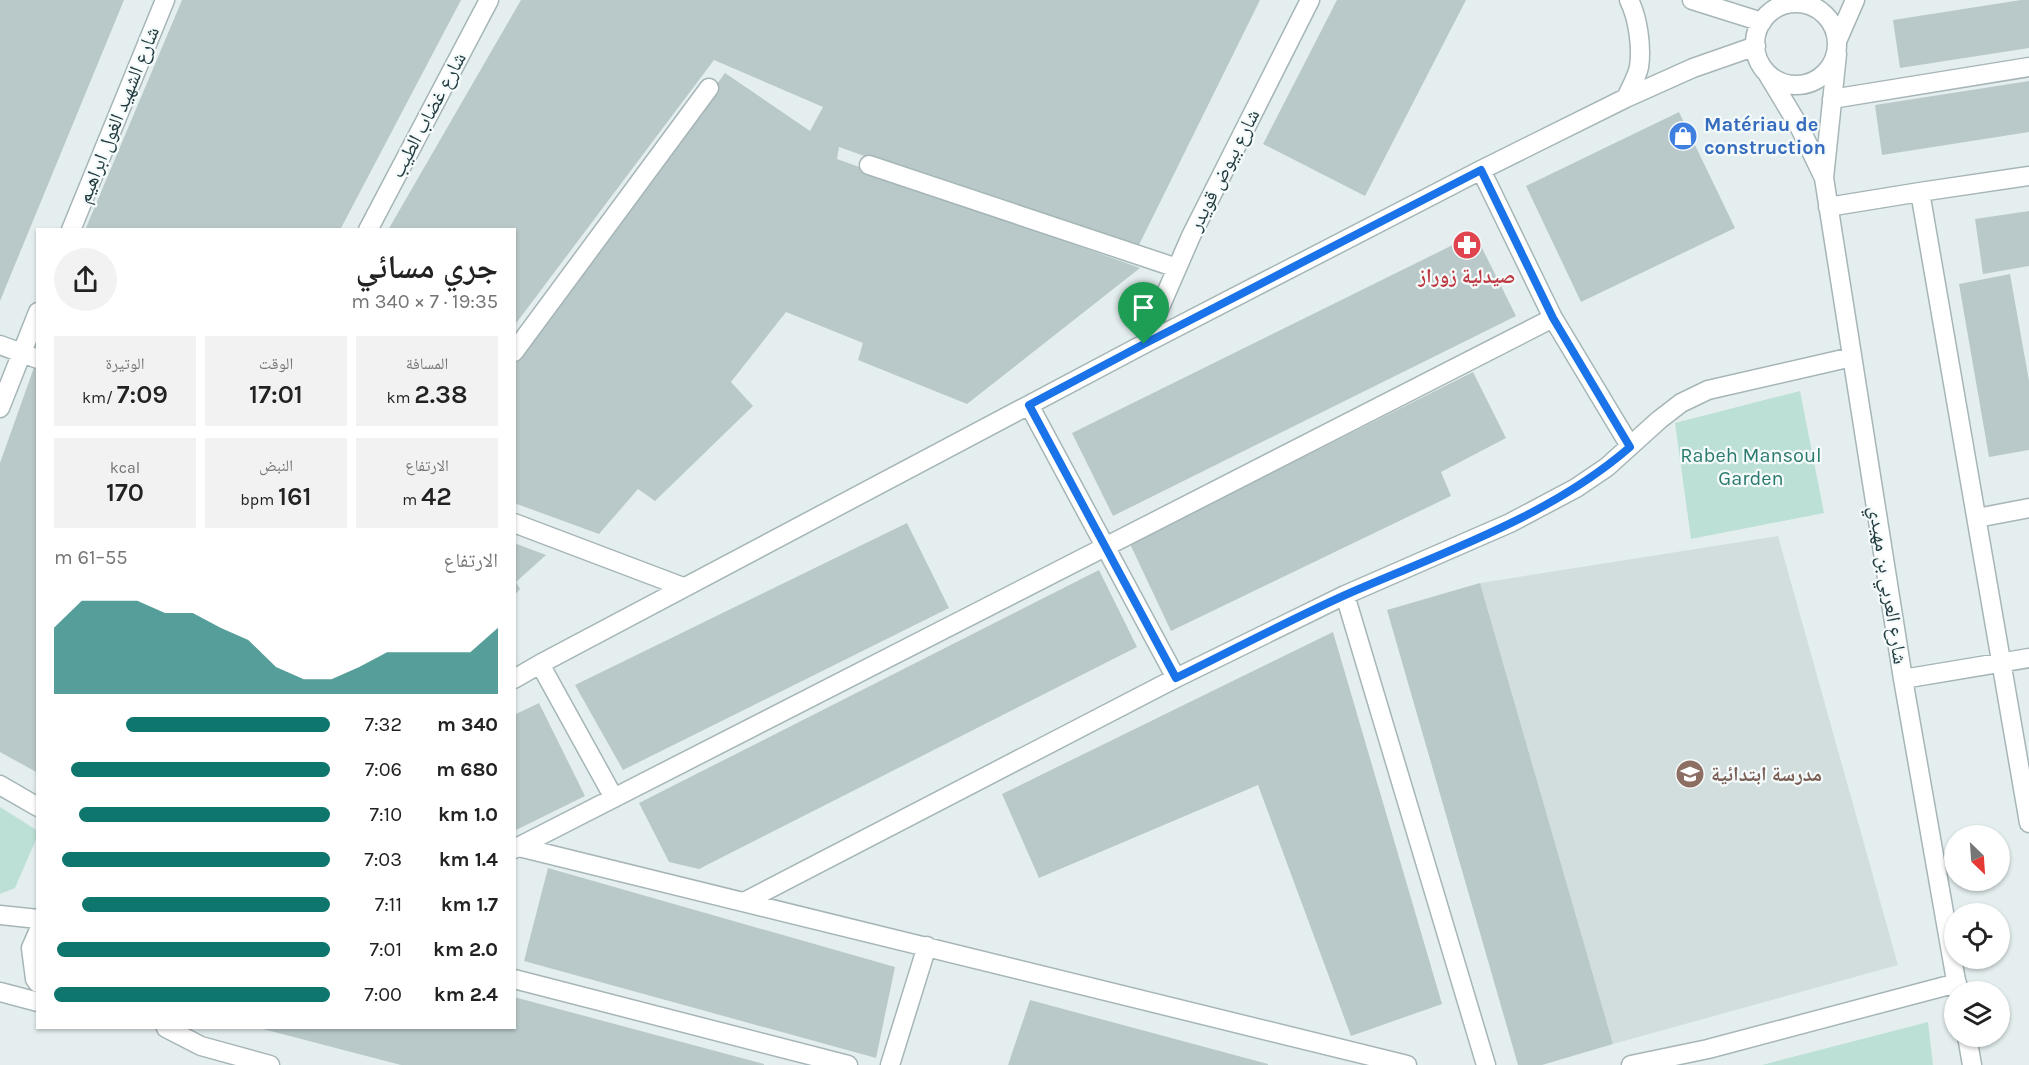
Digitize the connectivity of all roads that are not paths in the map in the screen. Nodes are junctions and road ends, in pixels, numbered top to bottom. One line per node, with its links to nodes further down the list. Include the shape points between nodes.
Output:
1 (165, 0): 22 (street, شارع الشهيد الغول ابراهيم)
2 (489, 0): 23 (street, شارع غضاب الطيب)
3 (1310, 0): 24 (street, شارع بيوض قويدر)
4 (1629, 0): 14 (street, via 1639,39 1639,68)
5 (1692, 0): 8 (street)
6 (1855, 0): 10 (street, شارع العربي بن مهيدي)
7 (1787, 2): 8 (street); 10 (street, via 1813,6 1825,14 1834,26)
8 (1762, 22): 9 (street)
9 (1756, 46): 12 (street, via 1758,60); 14 (street, via 1693,68)
10 (1837, 46): 12 (street, via 1830,67 1808,83 1792,85); 15 (street, شارع العربي بن مهيدي)
11 (2029, 67): 15 (street)
12 (1766, 72): 19 (street, شارع العربي بن مهيدي)
13 (709, 88): 29 (street)
14 (1626, 99): 17 (street)
15 (1832, 99): 19 (street, شارع العربي بن مهيدي)
16 (869, 165): 24 (street)
17 (1481, 170): 25 (street); 27 (street)
18 (2029, 176): 20 (street)
19 (1824, 178): 21 (street, شارع العربي بن مهيدي)
20 (1920, 192): 21 (street); 36 (street)
21 (1828, 207): 31 (street, شارع العربي بن مهيدي)
22 (72, 228)
23 (369, 228)
24 (1177, 268): 27 (street, شارع بيوض قويدر)
25 (1553, 318): 34 (street); 38 (street)
26 (36, 322): 30 (street)
27 (1144, 344): 32 (street)
28 (0, 345): 30 (street)
29 (516, 349)
30 (29, 356): 33 (street)
31 (1852, 357): 34 (street, via 1708,390 1681,403); 46 (street, شارع العربي بن مهيدي)
32 (1029, 405): 38 (street); 39 (street)
33 (0, 408)
34 (1630, 447): 40 (street, via 1576,488 1510,523)
35 (2029, 508): 36 (street)
36 (1977, 518): 42 (street)
37 (516, 524): 39 (street)
38 (1106, 547): 44 (street); 48 (street)
39 (683, 587): 43 (street)
40 (1345, 595): 44 (street); 70 (street)
41 (2029, 658): 42 (street)
42 (2003, 662): 46 (street); 50 (street)
43 (540, 664): 45 (street); 48 (street)
44 (1176, 678): 52 (street)
45 (516, 679)
46 (1903, 679): 59 (street, شارع العربي بن مهيدي)
47 (0, 785): 49 (street)
48 (614, 798): 51 (street)
49 (36, 806)
50 (2029, 823)
51 (517, 848): 52 (street)
52 (744, 902): 56 (street)
53 (0, 915): 54 (street)
54 (36, 919)
55 (36, 937): 57 (street, via 31,948)
56 (927, 946): 68 (street); 69 (street)
57 (36, 980)
58 (516, 980): 67 (street)
59 (1957, 981)
60 (1944, 991): 65 (street)
61 (0, 992): 62 (street)
62 (36, 1001)
63 (168, 1029): 66 (street, via 201,1046)
64 (1969, 1047): 72 (street)
65 (1709, 1057): 71 (street)
66 (270, 1065)
67 (848, 1065)
68 (891, 1065)
69 (1407, 1065)
70 (1486, 1065)
71 (1631, 1065)
72 (1972, 1065)

